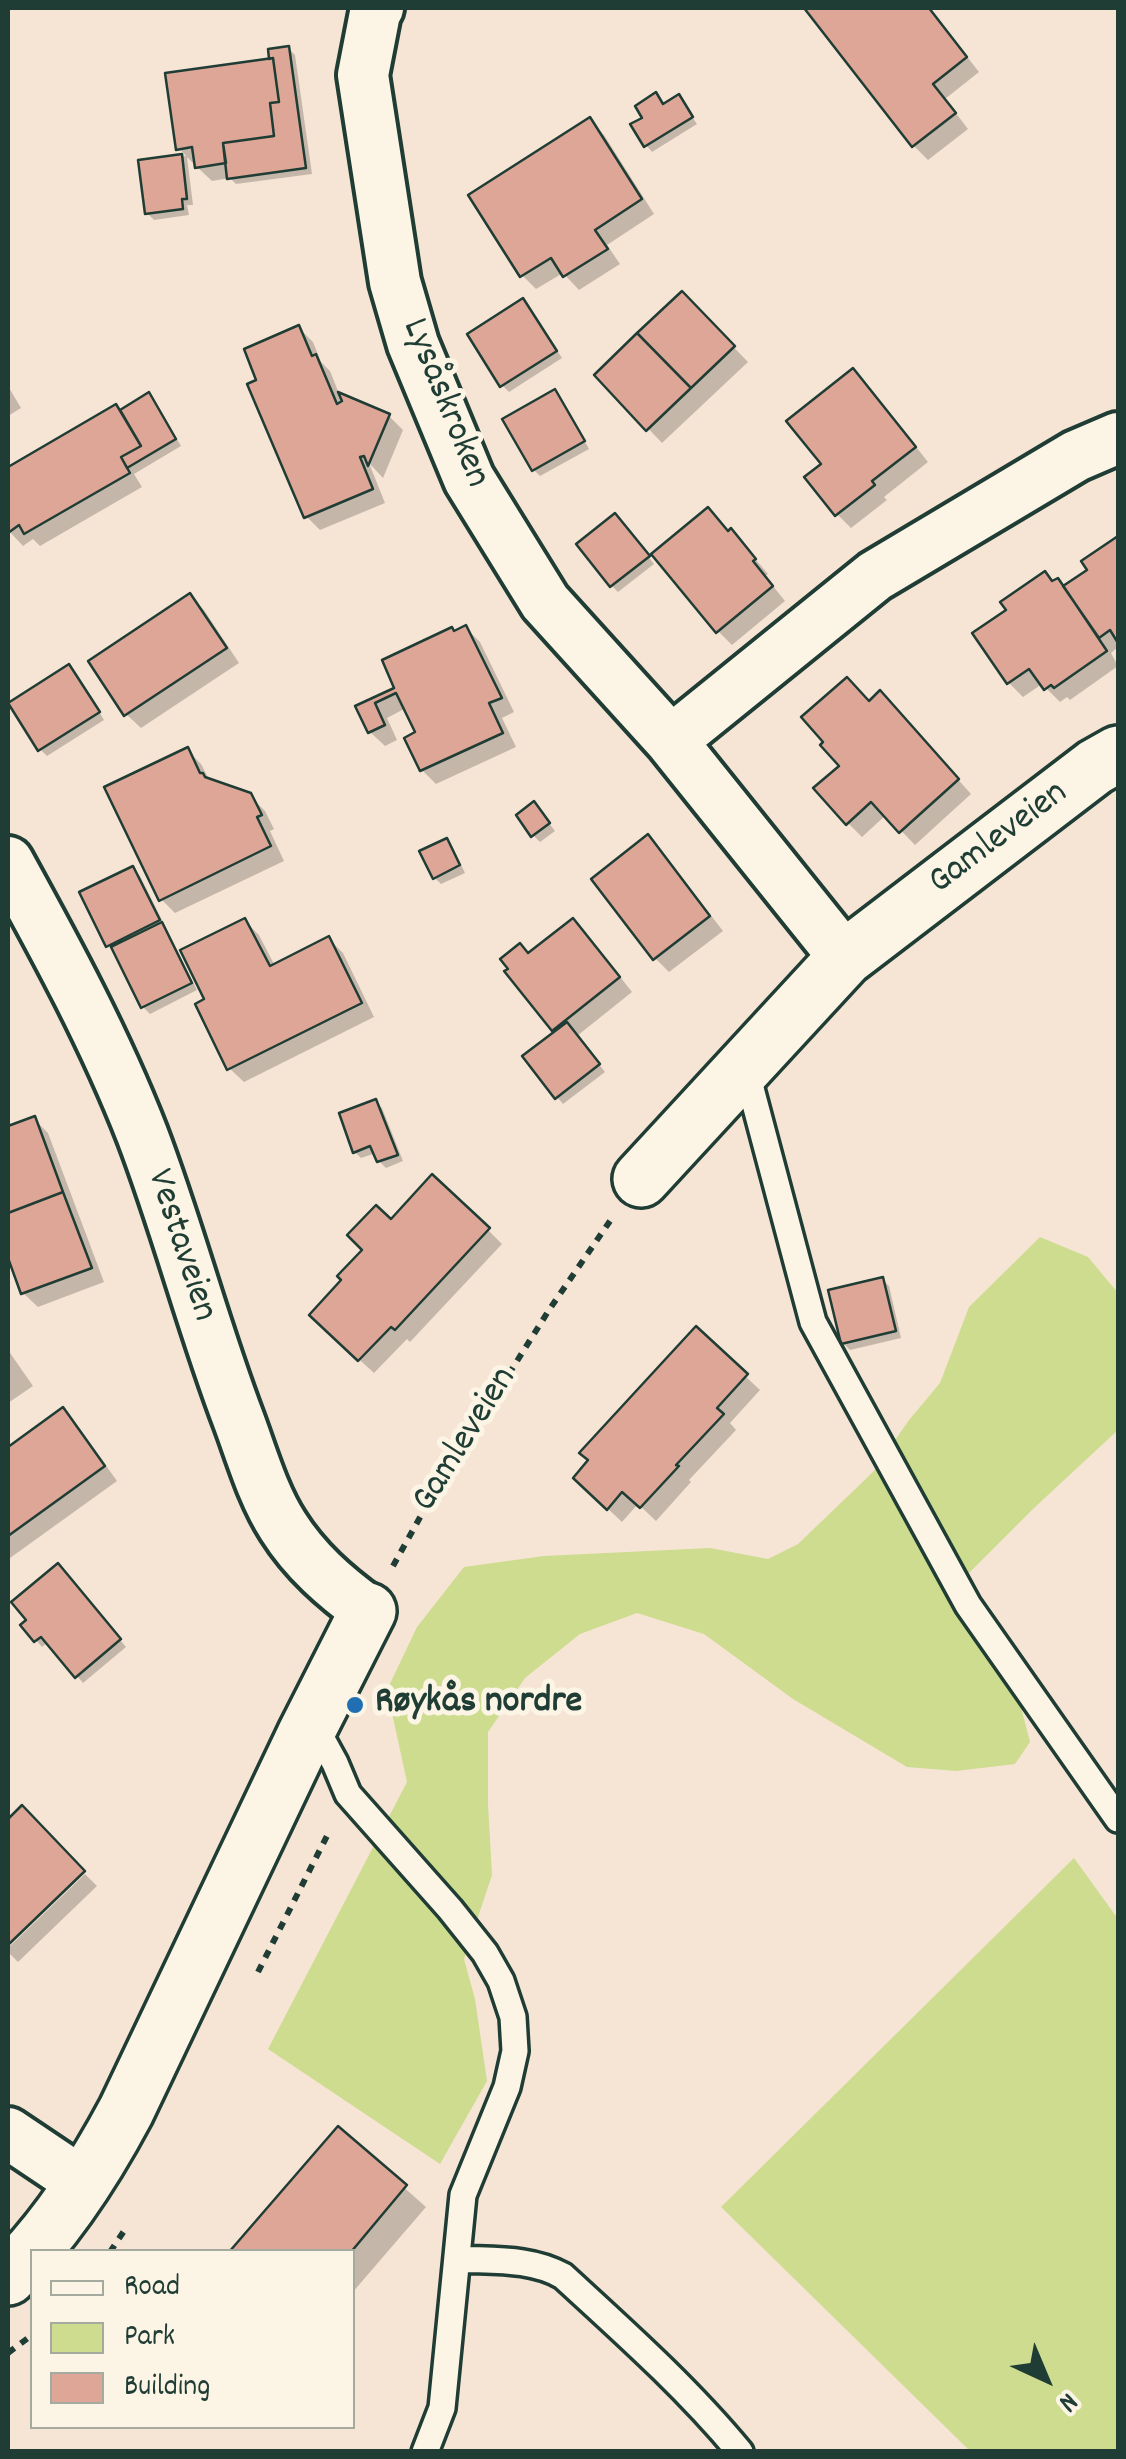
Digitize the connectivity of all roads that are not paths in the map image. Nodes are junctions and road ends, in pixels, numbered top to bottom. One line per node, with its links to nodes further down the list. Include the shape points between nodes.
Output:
1 (378, 8): 3 (street, Lysåskroken, via 363,75 396,282 420,360 468,479 545,602)
2 (1118, 438): 3 (street, via 1076,456 875,576)
3 (670, 741): 6 (street, Lysåskroken)
4 (1118, 754): 6 (street, Gamleveien)
5 (8, 862): 9 (street, Vestaveien, via 72,979 140,1131 219,1370 281,1523 318,1570)
6 (845, 958): 7 (street, Gamleveien)
7 (745, 1066): 8 (street, Gamleveien); 11 (lane, via 813,1322 968,1605)
8 (641, 1179)
9 (368, 1611): 10 (street)
10 (312, 1720): 13 (street, via 126,2110); 16 (lane, via 348,1794 485,1953 513,2017 515,2052 463,2195)
11 (1118, 1819)
12 (8, 2133): 13 (street)
13 (84, 2184): 14 (street)
14 (32, 2249)
15 (30, 2252): 17 (street)
16 (458, 2259): 18 (lane, via 442,2408); 19 (lane, via 524,2262 564,2276)
17 (8, 2277)
18 (425, 2452)
19 (740, 2452)

